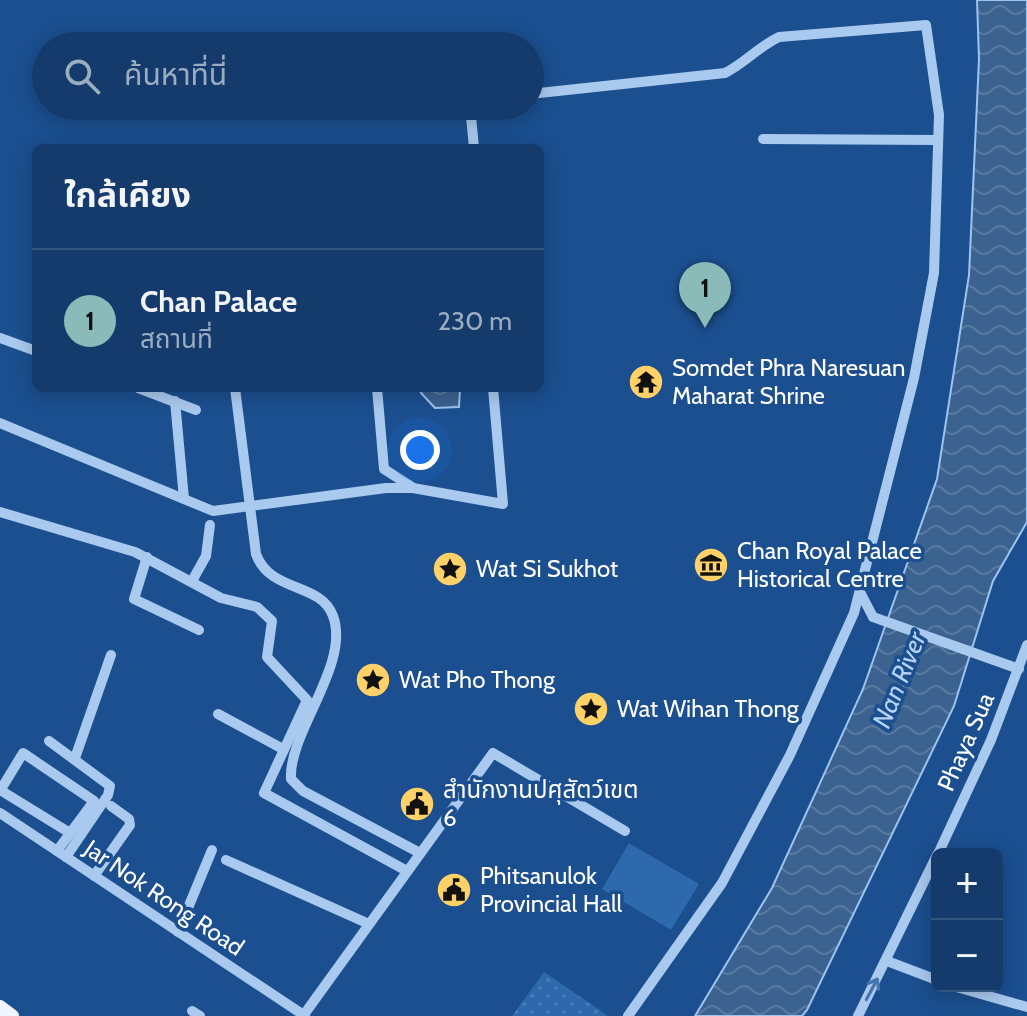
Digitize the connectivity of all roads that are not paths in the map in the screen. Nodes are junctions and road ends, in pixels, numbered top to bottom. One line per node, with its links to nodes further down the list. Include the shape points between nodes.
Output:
1 (544, 92): 4 (street, via 725,73 779,37 926,25)
2 (471, 120): 5 (street)
3 (763, 139): 4 (street)
4 (938, 140): 22 (street, via 934,273 914,378)
5 (474, 144)
6 (0, 338): 7 (street)
7 (32, 350)
8 (149, 392): 12 (street)
9 (236, 392): 17 (street)
10 (377, 392): 15 (street, via 384,469)
11 (493, 392): 15 (street, via 503,504)
12 (175, 401): 13 (street); 16 (street)
13 (196, 410)
14 (0, 423): 16 (street)
15 (413, 488): 17 (street)
16 (184, 499): 17 (street, via 213,511)
17 (251, 505): 40 (street, via 261,569 324,600 338,633 291,779 303,791)
18 (0, 512): 20 (street)
19 (210, 525): 21 (street, via 206,556)
20 (147, 557): 21 (street); 25 (street, via 134,599)
21 (192, 581): 31 (street, via 221,598 257,607 272,621 267,657 307,700)
22 (860, 592): 23 (street); 24 (street)
23 (873, 617): 24 (street); 28 (street)
24 (850, 623): 55 (street, via 790,755 722,883)
25 (199, 630)
26 (1027, 645): 28 (street, Phaya Sua)
27 (111, 655): 32 (street)
28 (1019, 669): 38 (street, Phaya Sua)
29 (218, 714): 31 (street)
30 (49, 741): 32 (street)
31 (283, 749): 44 (street, via 264,793)
32 (75, 758): 41 (street, via 110,788)
33 (0, 790): 37 (street); 37 (street, via 23,753 94,801)
34 (111, 806): 45 (street, via 130,825)
35 (0, 813): 41 (street, Jar Nok Rong Road)
36 (625, 831): 40 (street, via 493,753)
37 (70, 833): 41 (street)
38 (940, 848)
39 (212, 850): 47 (street)
40 (420, 853): 44 (street)
41 (61, 854): 45 (street, Jar Nok Rong Road)
42 (226, 860): 46 (street)
43 (931, 868): 48 (street, Phaya Sua)
44 (407, 871): 46 (street)
45 (94, 876): 47 (street, Jar Nok Rong Road)
46 (369, 924): 54 (street)
47 (178, 932): 54 (street, Jar Nok Rong Road)
48 (887, 961): 49 (street); 56 (street, Phaya Sua, one-way to 48)
49 (931, 978)
50 (974, 992): 52 (street)
51 (0, 1007): 53 (main road)
52 (1027, 1007)
53 (12, 1016)
54 (304, 1016)
55 (628, 1016)
56 (858, 1016)

